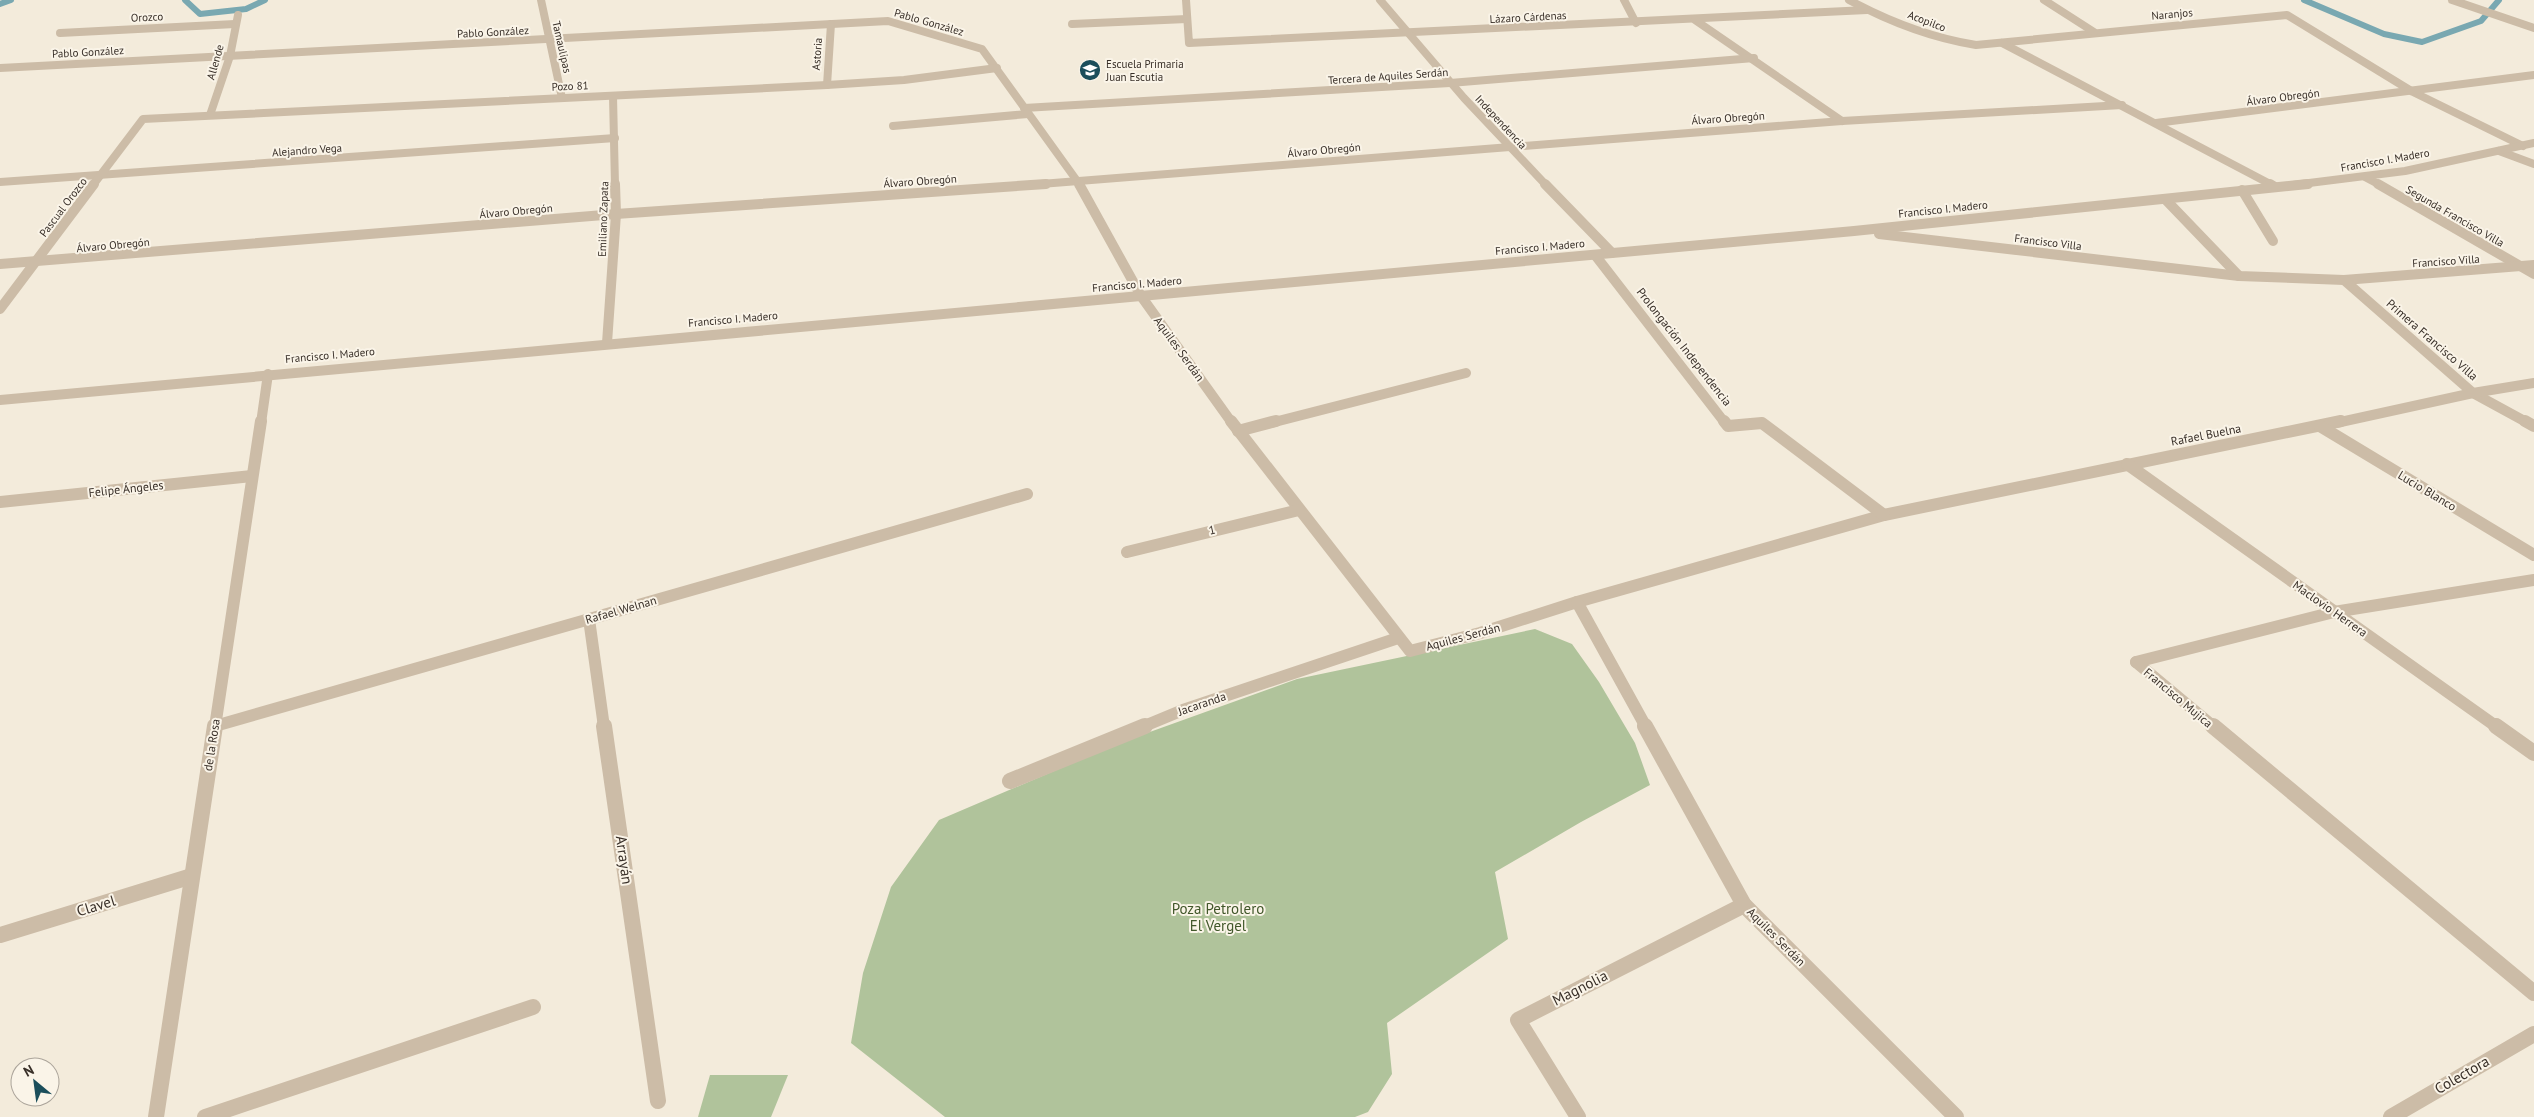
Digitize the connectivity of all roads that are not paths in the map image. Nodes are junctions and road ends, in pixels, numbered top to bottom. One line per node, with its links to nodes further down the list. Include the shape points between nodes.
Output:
1 (541, 0): 20 (street, Tamaulipas)
2 (1186, 0): 10 (street)
3 (1380, 0): 19 (street, Independencia)
4 (1624, 0): 12 (street)
5 (1849, 0): 8 (street, Acopilco)
6 (2044, 0): 18 (street)
7 (2453, 0): 16 (street)
8 (1867, 10): 11 (street, Lázaro Cárdenas); 21 (street, Acopilco, via 1946,40 1976,45)
9 (238, 15): 13 (street, Allende)
10 (1186, 19): 15 (street); 19 (street, Lázaro Cárdenas, via 1189,43)
11 (1695, 20): 12 (street, Lázaro Cárdenas); 24 (street)
12 (1636, 23): 19 (street, Lázaro Cárdenas)
13 (235, 24): 17 (street, Orozco); 23 (street, Allende)
14 (831, 24): 20 (street, Pablo González); 22 (street, Pablo González, via 888,21); 29 (street, Astoria)
15 (1072, 24)
16 (2534, 28)
17 (60, 32)
18 (2094, 32): 21 (street, Naranjos); 30 (street, Naranjos, via 2287,15)
19 (1407, 34): 28 (street, Independencia)
20 (548, 41): 23 (street, Pablo González); 32 (street, Tamaulipas)
21 (2002, 44): 33 (street)
22 (982, 49): 26 (street, Aquiles Serdán)
23 (230, 56): 25 (street, Pablo González); 35 (street, Allende)
24 (1754, 58): 28 (street, Tercera de Aquiles Serdán); 37 (street)
25 (0, 68)
26 (997, 68): 29 (street, Pozo 81, via 904,80); 34 (street, Aquiles Serdán)
27 (2534, 75): 30 (street)
28 (1450, 83): 34 (street, Tercera de Aquiles Serdán); 42 (street, Independencia)
29 (827, 85): 31 (street, Pozo 81)
30 (2413, 92): 38 (street, Álvaro Obregón); 43 (street, Naranjos)
31 (613, 96): 32 (street, Pozo 81); 40 (street, Emiliano Zapata)
32 (562, 98): 35 (street, Pozo 81)
33 (2122, 106): 37 (street, Álvaro Obregón); 38 (street)
34 (1026, 111): 39 (street, Tercera de Aquiles Serdán); 49 (street, Aquiles Serdán)
35 (210, 115): 36 (street, Pozo 81)
36 (143, 119): 46 (street, Pascual Orozco)
37 (1842, 121): 42 (street, Álvaro Obregón)
38 (2156, 124): 50 (street)
39 (893, 126)
40 (615, 138): 46 (street, Alejandro Vega); 53 (street, Emiliano Zapata)
41 (2534, 143): 43 (street, Francisco I. Madero)
42 (1508, 146): 49 (street, Álvaro Obregón); 56 (street, Independencia)
43 (2523, 146): 44 (street, Francisco I. Madero)
44 (2499, 151): 45 (street); 47 (street, Francisco I. Madero)
45 (2534, 164)
46 (100, 176): 48 (street, Alejandro Vega); 58 (street, Pascual Orozco)
47 (2365, 177): 50 (street, Francisco I. Madero); 61 (street, Segunda Francisco Villa)
48 (0, 182)
49 (1078, 182): 53 (street, Álvaro Obregón); 65 (street, Aquiles Serdán)
50 (2275, 187): 51 (street, Francisco I. Madero)
51 (2242, 190): 52 (street, Francisco I. Madero); 55 (street)
52 (2165, 199): 54 (street, Francisco I. Madero); 63 (street)
53 (616, 214): 58 (street, Álvaro Obregón); 67 (street, Emiliano Zapata)
54 (1854, 231): 56 (street, Francisco I. Madero); 63 (street, Francisco Villa)
55 (2273, 241)
56 (1612, 253): 57 (street, Francisco I. Madero)
57 (1595, 255): 65 (street, Francisco I. Madero); 81 (street, Prolongación Independencia, via 1728,426 1762,423)
58 (35, 263): 59 (street, Álvaro Obregón); 66 (street, Pascual Orozco)
59 (0, 264)
60 (2534, 265): 61 (street, Francisco Villa)
61 (2521, 268): 62 (street, Segunda Francisco Villa); 64 (street, Francisco Villa)
62 (2534, 274)
63 (2239, 276): 64 (street, Francisco Villa)
64 (2344, 280): 71 (street, Primera Francisco Villa)
65 (1141, 296): 67 (street, Francisco I. Madero); 75 (street, Aquiles Serdán)
66 (0, 309)
67 (607, 343): 69 (street, Francisco I. Madero)
68 (1466, 372): 75 (street)
69 (268, 374): 72 (street, Francisco I. Madero); 77 (street, de la Rosa)
70 (2534, 383): 71 (street, Rafael Buelna)
71 (2473, 393): 73 (street, Rafael Buelna); 74 (street, Primera Francisco Villa)
72 (0, 400)
73 (2320, 426): 76 (street, Rafael Buelna); 83 (street, Lucio Blanco)
74 (2534, 426)
75 (1238, 431): 80 (street, Aquiles Serdán)
76 (2127, 464): 81 (street, Rafael Buelna); 86 (street, Maclovio Herrera)
77 (252, 476): 79 (street, Felipe Ángeles); 89 (street, de la Rosa)
78 (1027, 494): 87 (street, Rafael Welnan)
79 (0, 502)
80 (1299, 510): 82 (street, 1); 88 (street, Aquiles Serdán)
81 (1884, 515): 85 (street, Rafael Buelna)
82 (1127, 552)
83 (2534, 555)
84 (2534, 580): 86 (street, Francisco Mujica)
85 (1577, 602): 88 (street, Aquiles Serdán, via 1410,651); 93 (street, Aquiles Serdán)
86 (2334, 612): 90 (street, Maclovio Herrera); 95 (street, Francisco Mujica, via 2136,662)
87 (589, 619): 89 (street, Rafael Welnan); 98 (street, Arrayán)
88 (1398, 638): 91 (street, Jacaranda, via 1183,710)
89 (214, 726): 92 (street, de la Rosa)
90 (2534, 753)
91 (1010, 782)
92 (192, 876): 94 (street, Clavel); 99 (street, de la Rosa)
93 (1744, 905): 101 (street, Magnolia, via 1518,1020); 102 (street, Aquiles Serdán)
94 (0, 935)
95 (2534, 994)
96 (533, 1007): 100 (street)
97 (2534, 1034): 103 (street, Colectora)
98 (658, 1101)
99 (156, 1117)
100 (206, 1117)
101 (1578, 1117)
102 (1956, 1117)
103 (2391, 1117)

